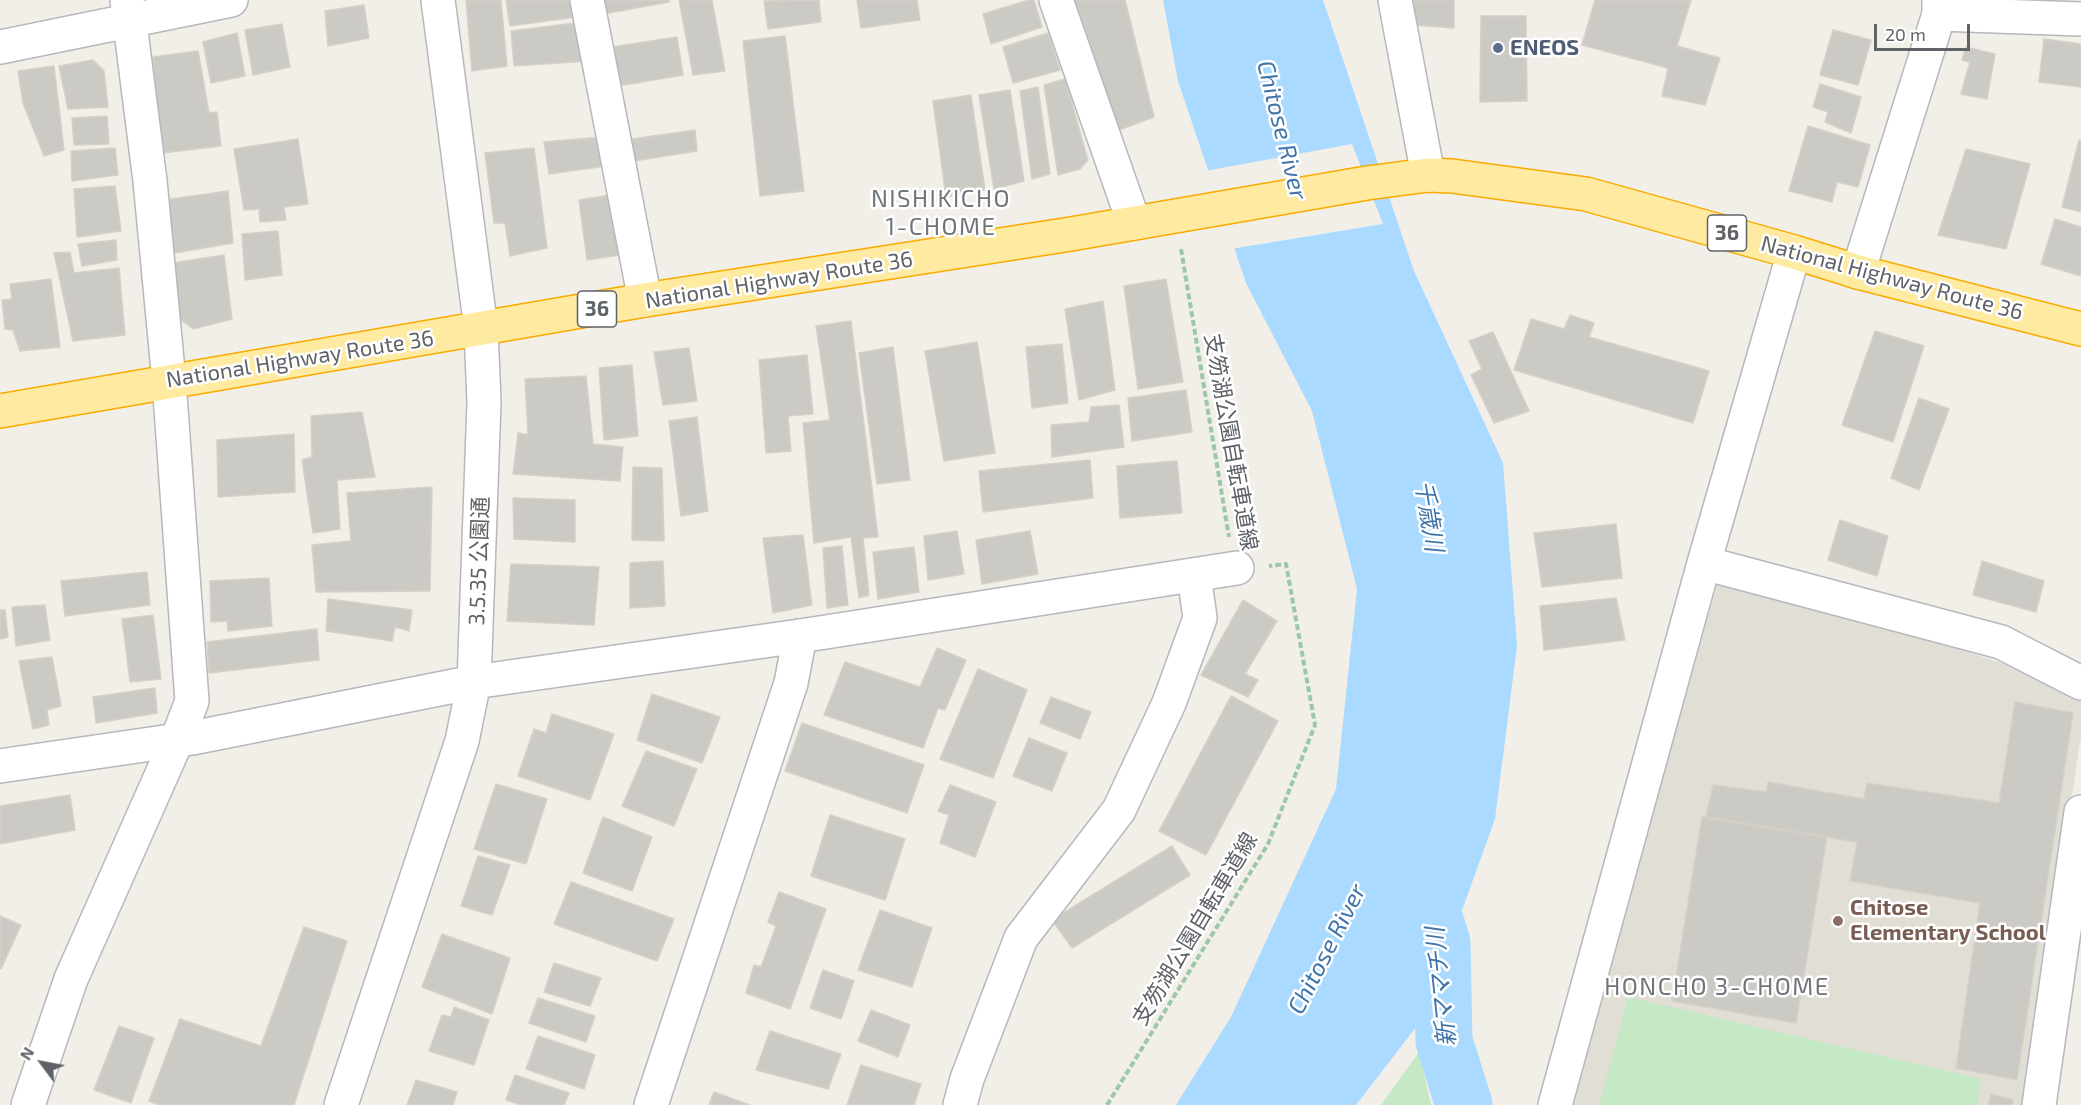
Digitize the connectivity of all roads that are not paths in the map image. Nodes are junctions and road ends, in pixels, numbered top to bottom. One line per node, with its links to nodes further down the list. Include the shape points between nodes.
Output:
1 (231, 0): 7 (street)
2 (438, 0): 15 (street, 3.5.35 公園通)
3 (587, 0): 14 (street)
4 (1056, 0): 11 (street)
5 (1395, 0): 10 (street)
6 (1939, 7): 8 (street); 13 (street)
7 (128, 10): 9 (street); 17 (street, via 150,181)
8 (2081, 19)
9 (0, 47)
10 (1428, 175): 11 (highway, National Highway Route 36 / 36); 12 (highway, National Highway Route 36 / 36, via 1586,194)
11 (1134, 223): 14 (highway, National Highway Route 36 / 36)
12 (1794, 252): 13 (highway, National Highway Route 36 / 36); 19 (street)
13 (1858, 272): 16 (highway, National Highway Route 36 / 36)
14 (645, 300): 15 (highway, National Highway Route 36 / 36)
15 (481, 329): 17 (highway, National Highway Route 36 / 36); 23 (street, 3.5.35 公園通, via 484,402)
16 (2081, 329)
17 (169, 381): 18 (highway, National Highway Route 36 / 36); 25 (street, via 192,701)
18 (0, 411)
19 (1704, 563): 24 (street, via 2001,642); 32 (street)
20 (1237, 568): 21 (street)
21 (1194, 575): 22 (street); 31 (street, via 1200,618 1169,703 1119,810 1021,938)
22 (800, 636): 23 (street); 30 (street, via 791,683)
23 (474, 682): 25 (street); 29 (street, 3.5.35 公園通, via 462,741)
24 (2081, 684)
25 (177, 740): 26 (street); 28 (street, via 71,979)
26 (0, 766)
27 (2081, 812): 33 (street)
28 (28, 1105)
29 (341, 1105)
30 (651, 1105)
31 (960, 1105)
32 (1555, 1105)
33 (2039, 1105)

